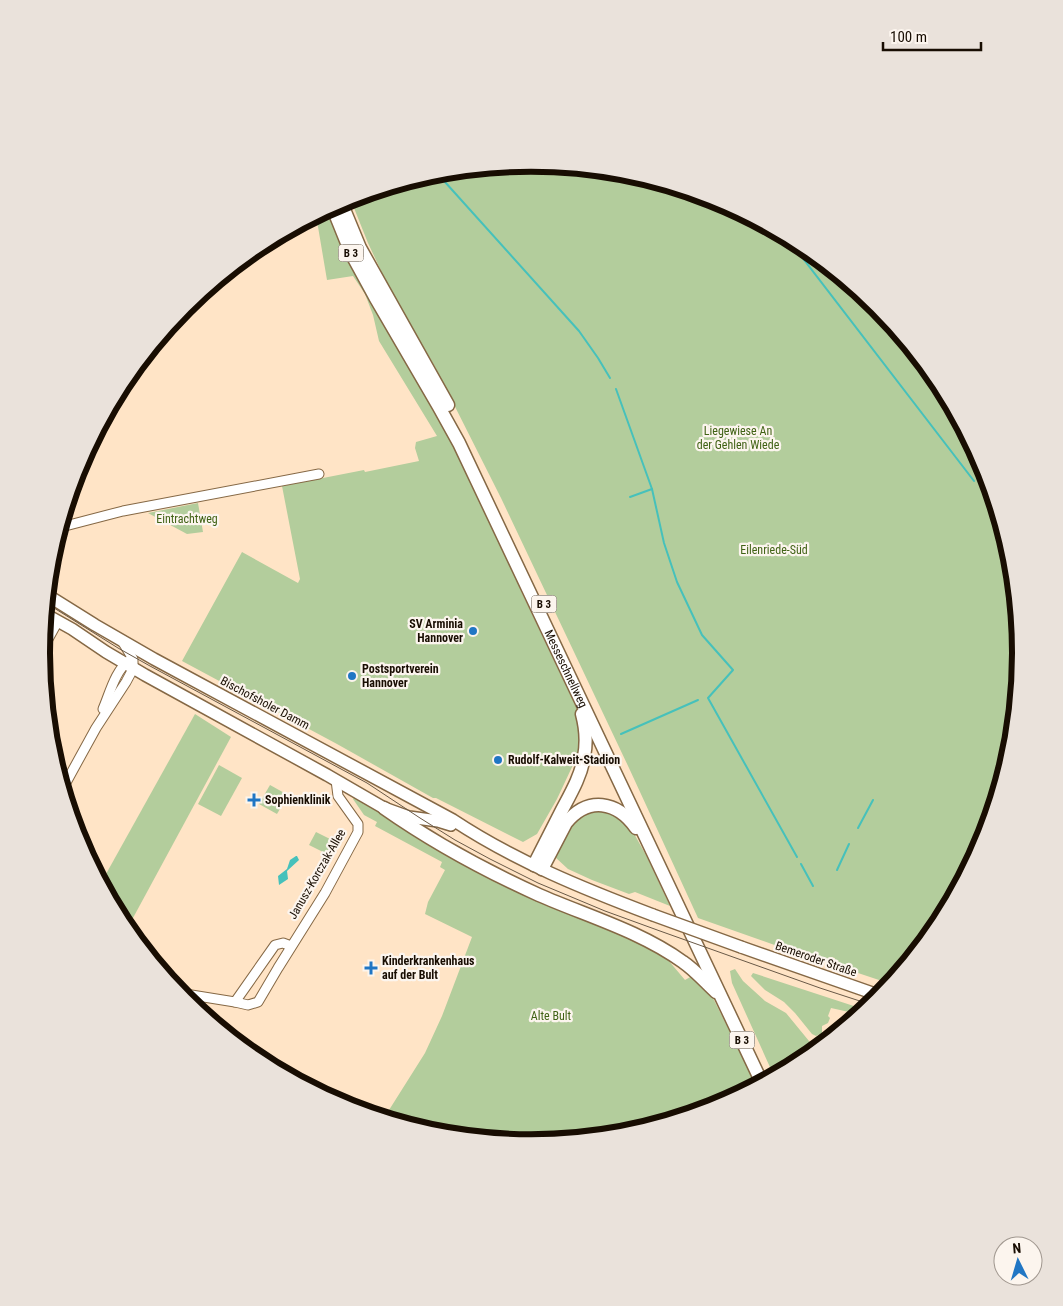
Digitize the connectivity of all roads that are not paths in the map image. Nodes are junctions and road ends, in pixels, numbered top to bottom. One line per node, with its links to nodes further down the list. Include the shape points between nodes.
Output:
1 (344, 209): 26 (highway, Messeschnellweg / B 3, via 360,248 447,402)
2 (335, 213): 12 (highway, Messeschnellweg / B 3, via 375,297 459,444)
3 (319, 474): 4 (street)
4 (67, 524)
5 (53, 599): 9 (main road, Bischofsholer Damm)
6 (51, 617): 7 (main road, Bischofsholer Damm)
7 (58, 621): 8 (street); 11 (main road, Bischofsholer Damm)
8 (51, 634)
9 (122, 640): 10 (main road, Bischofsholer Damm); 11 (street)
10 (149, 656): 11 (street); 13 (main road, Bischofsholer Damm)
11 (130, 664): 14 (main road, Bischofsholer Damm); 15 (street, via 126,682)
12 (573, 683): 18 (highway, Messeschnellweg / B 3); 19 (highway, via 585,726 584,758 580,774)
13 (346, 762): 14 (main road); 17 (main road, Bischofsholer Damm)
14 (336, 780): 16 (main road, Bischofsholer Damm); 21 (street, Janusz-Korczak-Allee, via 338,796 358,824 358,832)
15 (67, 781)
16 (384, 808): 17 (main road, Bischofsholer Damm); 24 (highway, via 442,845 506,879 665,950)
17 (471, 832): 19 (main road, Bischofsholer Damm)
18 (653, 853): 19 (highway, via 629,818 602,804 582,809 571,816); 24 (highway, Messeschnellweg / B 3)
19 (538, 867): 20 (main road, Bischofsholer Damm)
20 (653, 915): 22 (main road, Bemeroder Straße, bridge)
21 (291, 946): 25 (street, via 275,945); 25 (street, Janusz-Korczak-Allee, via 258,1002 248,1005)
22 (872, 993)
23 (193, 995): 25 (street, Janusz-Korczak-Allee)
24 (722, 998): 27 (highway, Messeschnellweg / B 3)
25 (235, 1002)
26 (766, 1073)
27 (759, 1077)

